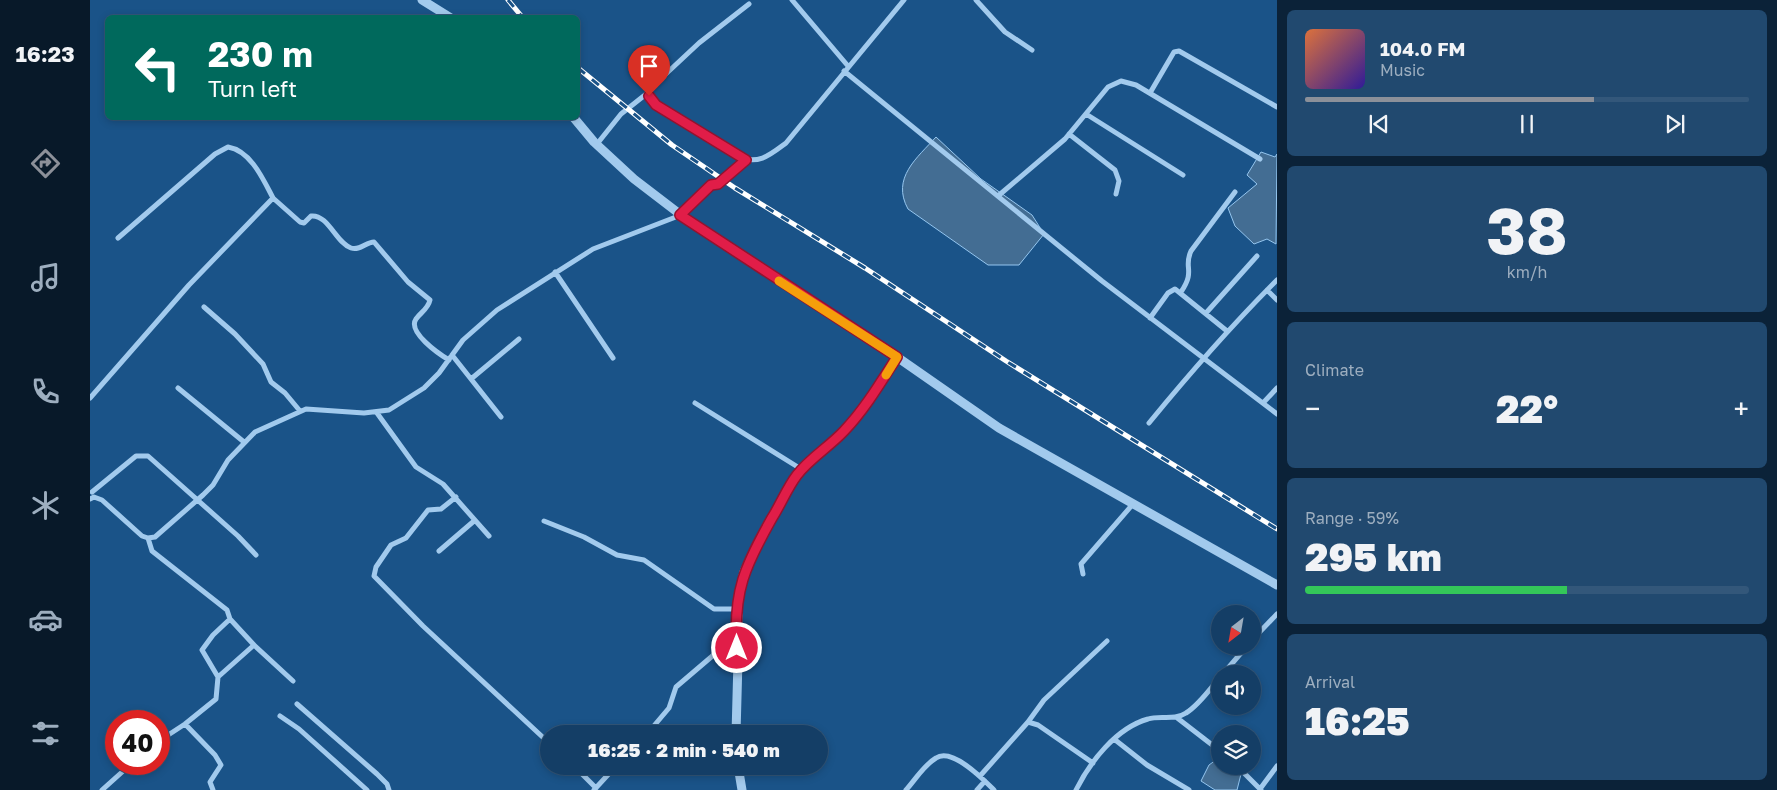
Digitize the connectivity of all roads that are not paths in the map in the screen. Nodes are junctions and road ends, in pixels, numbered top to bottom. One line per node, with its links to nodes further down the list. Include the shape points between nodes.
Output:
1 (422, 0): 6 (street)
2 (792, 0): 8 (street)
3 (904, 0): 8 (street)
4 (976, 0): 7 (street, via 1005,32)
5 (749, 4): 9 (street, via 699,43)
6 (446, 15)
7 (1032, 50)
8 (846, 69): 17 (street, via 786,143 762,160); 21 (street)
9 (650, 91): 15 (street, via 621,114); 17 (street, via 649,96 656,105)
10 (1150, 93): 11 (street, via 1171,56 1179,51); 12 (street, via 1128,82 1114,83 1102,92); 16 (street)
11 (1277, 107)
12 (1086, 114): 14 (street); 18 (street)
13 (576, 120): 15 (street)
14 (1070, 134): 20 (street, via 1115,170 1119,181); 21 (street)
15 (597, 144): 23 (street, via 634,179)
16 (1260, 159)
17 (746, 160): 23 (street, via 718,184 711,185)
18 (1184, 175)
19 (1235, 192): 29 (street, via 1191,251 1188,259 1190,278)
20 (1116, 194)
21 (998, 196): 33 (street)
22 (273, 198): 24 (street, via 250,161 242,152 228,147 215,154); 40 (street, via 300,222 304,223 314,215 319,218 340,241 352,248 358,249 374,242 408,282 430,300 414,326 418,334); 44 (street, via 189,285)
23 (680, 215): 26 (street, via 593,249); 37 (street)
24 (118, 238)
25 (1257, 256): 32 (street)
26 (555, 272): 36 (street, via 480,323); 39 (street)
27 (1277, 280): 28 (street)
28 (1267, 290): 30 (street); 34 (street)
29 (1181, 292): 32 (street); 33 (street, via 1171,290)
30 (1277, 300)
31 (204, 307): 47 (street, via 263,364 271,382)
32 (1206, 313): 34 (street)
33 (1150, 318): 38 (street)
34 (1227, 331): 38 (street)
35 (519, 339): 41 (street)
36 (452, 355): 40 (street); 41 (street)
37 (897, 357): 53 (street, via 844,432); 58 (street, via 999,428)
38 (1203, 357): 46 (street); 51 (street)
39 (613, 358)
40 (449, 360): 48 (street, via 424,388 389,410)
41 (471, 379): 50 (street)
42 (178, 388): 52 (street)
43 (1277, 388): 46 (street)
44 (90, 398)
45 (695, 403): 53 (street)
46 (1263, 403): 49 (street)
47 (300, 411): 48 (street); 52 (street, via 255,432)
48 (377, 413): 56 (street, via 416,467)
49 (1277, 414)
50 (501, 417)
51 (1149, 423)
52 (244, 442): 57 (street)
53 (801, 470): 67 (street, via 744,572)
54 (90, 485): 55 (street)
55 (92, 496): 57 (street, via 130,460 141,455 157,462); 62 (street, via 102,500)
56 (456, 497): 59 (street); 87 (street, via 441,509 428,510 406,538 391,545 376,567 374,576 437,640)
57 (197, 501): 62 (street, via 162,533); 64 (street)
58 (1133, 504): 65 (street, via 1081,564); 66 (street)
59 (474, 521): 61 (street); 63 (street)
60 (544, 521): 67 (street, via 584,537 618,556 644,560 714,609)
61 (489, 536)
62 (148, 538): 69 (street, via 152,551 227,610)
63 (439, 551)
64 (256, 555)
65 (1083, 574)
66 (1277, 585)
67 (738, 609): 71 (street)
68 (1277, 614): 70 (street)
69 (230, 619): 73 (street); 76 (street, via 202,650)
70 (1261, 631)
71 (736, 635): 84 (street, via 676,687 669,708); 85 (street)
72 (1107, 641): 82 (street, via 1044,700)
73 (254, 646): 76 (street); 77 (street)
74 (1239, 655): 75 (street)
75 (1230, 665)
76 (218, 678): 83 (street, via 216,699)
77 (293, 681)
78 (1211, 687): 81 (street, via 1186,713)
79 (297, 704): 104 (street, via 377,774)
80 (280, 716): 103 (street)
81 (1176, 717): 88 (street, via 1150,718); 89 (street)
82 (1028, 722): 90 (street, via 1038,725); 97 (street)
83 (185, 724): 86 (street); 102 (street, via 215,755 221,766 210,782)
84 (655, 725)
85 (736, 725)
86 (170, 734)
87 (540, 735)
88 (1114, 739): 90 (street); 110 (street, via 1147,765)
89 (1211, 744)
90 (1093, 763): 109 (street)
91 (1277, 766): 100 (street)
92 (119, 775): 101 (street)
93 (582, 775): 99 (street)
94 (608, 775): 99 (street)
95 (740, 775): 105 (street)
96 (1246, 775): 100 (street)
97 (980, 776): 98 (street); 106 (street, via 951,756 937,756)
98 (985, 781): 107 (street); 108 (street)
99 (595, 789)
100 (1260, 789)
101 (102, 790)
102 (213, 790)
103 (367, 790)
104 (389, 790)
105 (742, 790)
106 (906, 790)
107 (977, 790)
108 (994, 790)
109 (1076, 790)
110 (1189, 790)

